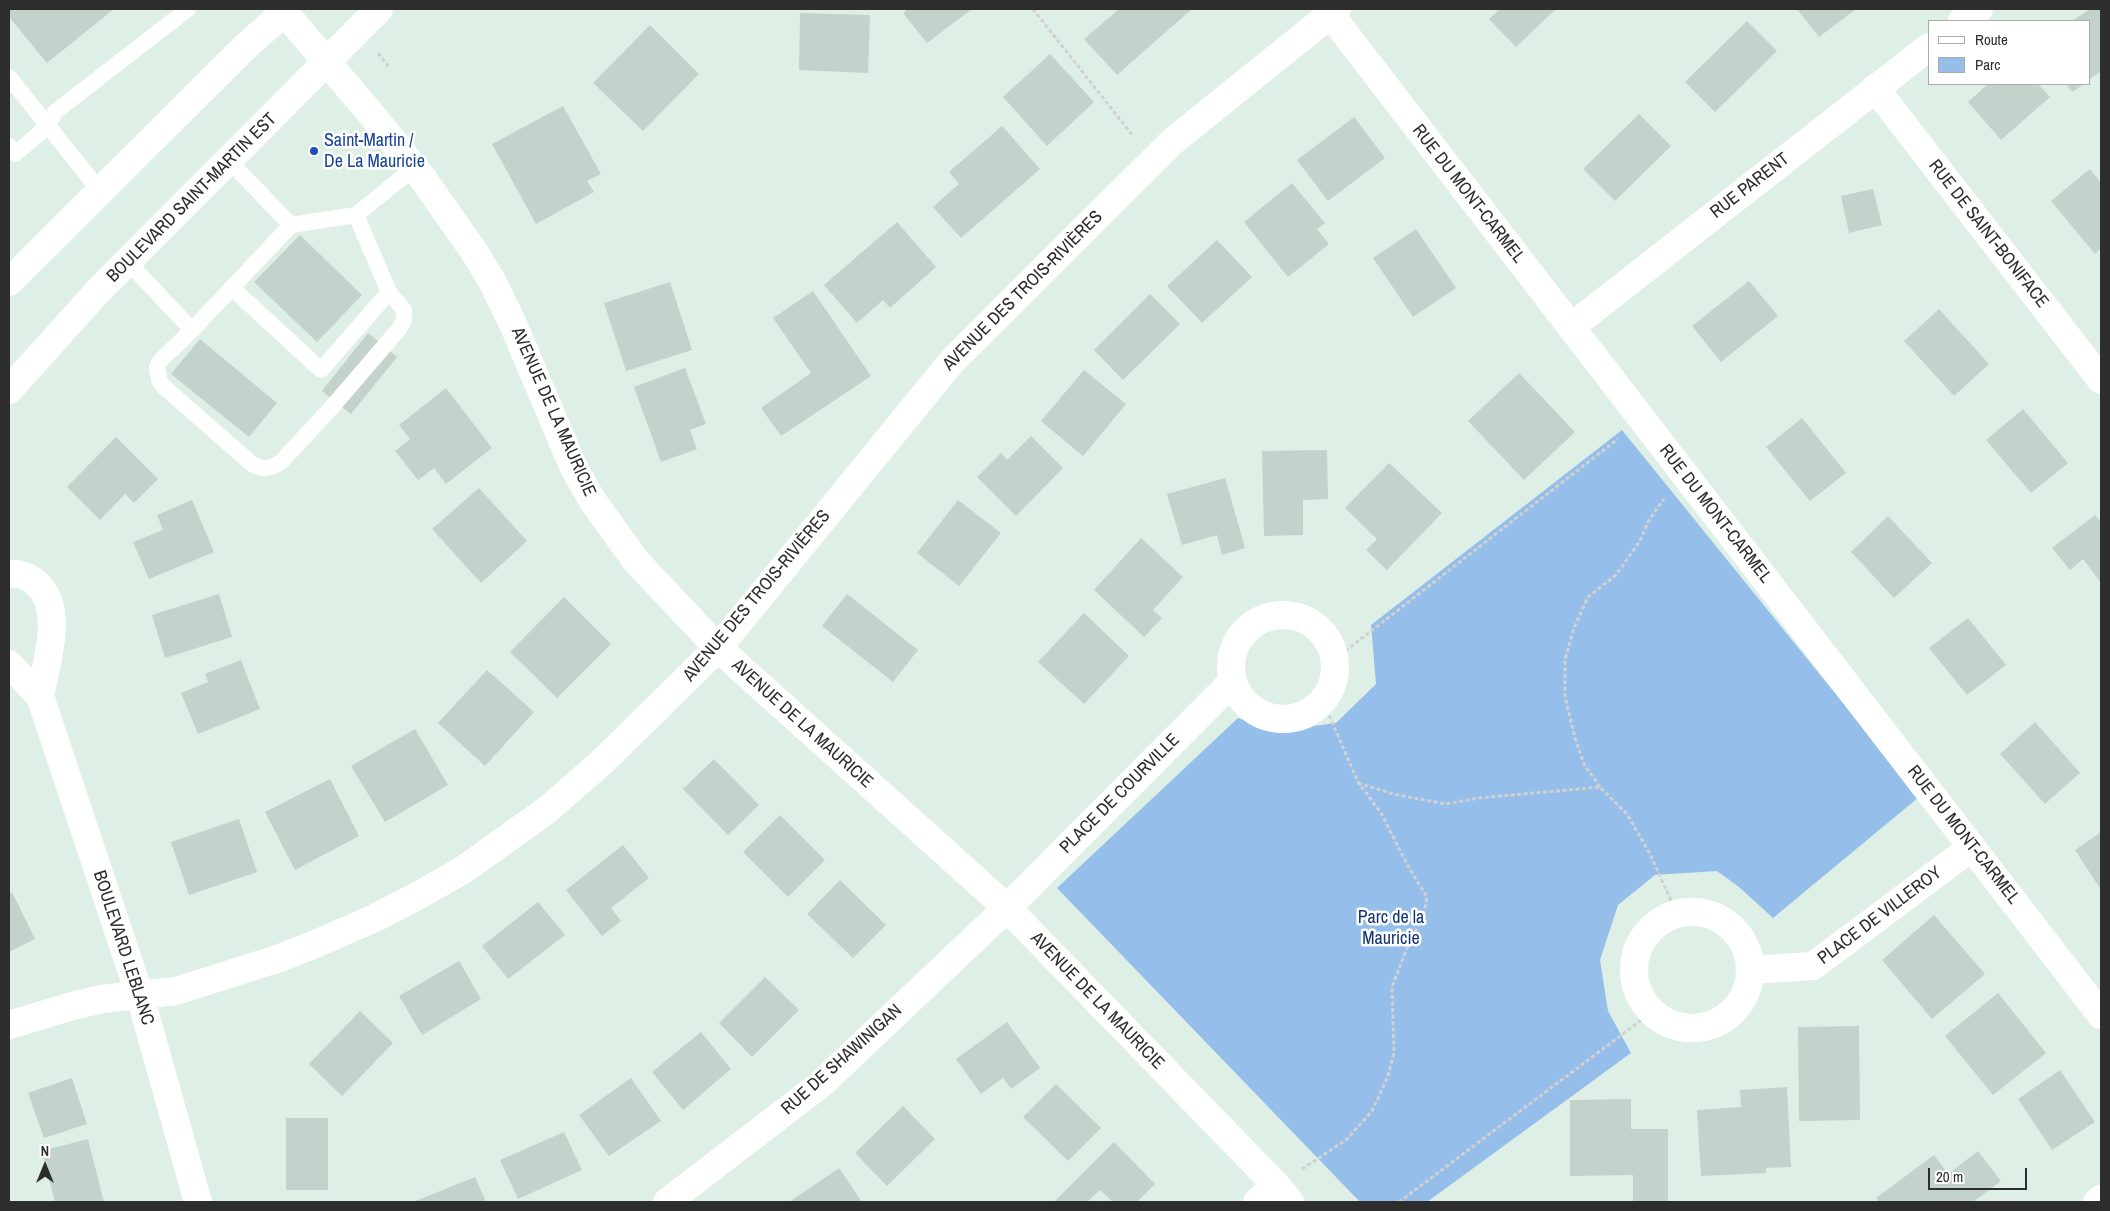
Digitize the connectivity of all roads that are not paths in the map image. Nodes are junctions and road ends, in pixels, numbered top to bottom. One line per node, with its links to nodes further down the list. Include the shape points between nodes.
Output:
1 (188, 9): 11 (lane, via 56,112)
2 (379, 9): 8 (street, BOULEVARD SAINT-MARTIN EST)
3 (1978, 9): 6 (street)
4 (284, 10): 8 (street, AVENUE DE LA MAURICIE); 15 (street)
5 (1333, 12): 22 (street, RUE DU MONT-CARMEL); 27 (street, AVENUE DES TROIS-RIVIÈRES, via 1174,141 952,361)
6 (1963, 20)
7 (1928, 48): 10 (street, RUE PARENT)
8 (327, 62): 13 (street, BOULEVARD SAINT-MARTIN EST); 14 (street, AVENUE DE LA MAURICIE)
9 (9, 77): 11 (lane)
10 (1875, 88): 22 (street, RUE PARENT); 24 (street, RUE DE SAINT-BONIFACE)
11 (48, 126): 12 (lane, via 15,154); 15 (lane)
12 (9, 146)
13 (229, 161): 17 (lane); 18 (street, BOULEVARD SAINT-MARTIN EST)
14 (414, 168): 16 (lane); 27 (street, AVENUE DE LA MAURICIE, via 492,281 523,345 556,430 592,500 636,560)
15 (100, 191): 19 (street)
16 (356, 215): 17 (lane); 21 (lane)
17 (291, 225): 20 (lane)
18 (128, 262): 23 (lane); 25 (street, BOULEVARD SAINT-MARTIN EST)
19 (9, 282)
20 (232, 288): 21 (lane, via 321,370); 23 (lane)
21 (389, 292): 23 (lane, via 404,310 404,320 399,329 281,462 265,469 252,464 158,380 160,361)
22 (1571, 327): 31 (street, RUE DU MONT-CARMEL)
23 (192, 330)
24 (2101, 380)
25 (9, 390)
26 (9, 574): 30 (street, BOULEVARD LEBLANC, via 33,580 47,595 52,634)
27 (718, 648): 32 (street, AVENUE DE LA MAURICIE); 34 (street, AVENUE DES TROIS-RIVIÈRES, via 578,785 463,870 375,918 320,942 208,982)
28 (9, 664): 30 (street, BOULEVARD LEBLANC)
29 (1233, 681): 29 (street, via 1231,664 1235,648 1256,622 1272,616 1289,615 1320,629 1330,643 1335,659 1335,674 1323,701 1296,717 1280,719 1264,715 1240,696); 32 (street, PLACE DE COURVILLE)
30 (40, 696): 34 (street, BOULEVARD LEBLANC)
31 (1972, 848): 33 (street, PLACE DE VILLEROY, via 1813,966); 35 (street, RUE DU MONT-CARMEL)
32 (1007, 908): 37 (street, AVENUE DE LA MAURICIE); 40 (street, RUE DE SHAWINIGAN, via 821,1084)
33 (1751, 970): 33 (street, via 1748,952 1740,936 1712,915 1695,912 1661,920 1648,932 1638,947 1634,982 1652,1012 1667,1023 1686,1028 1706,1027 1724,1019 1738,1006 1748,989)
34 (140, 996): 36 (street, AVENUE DES TROIS-RIVIÈRES, via 102,999); 39 (street, BOULEVARD LEBLANC)
35 (2101, 1015)
36 (9, 1026)
37 (1274, 1197)
38 (2101, 1199): 41 (street)
39 (198, 1202)
40 (667, 1202)
41 (2097, 1202)

